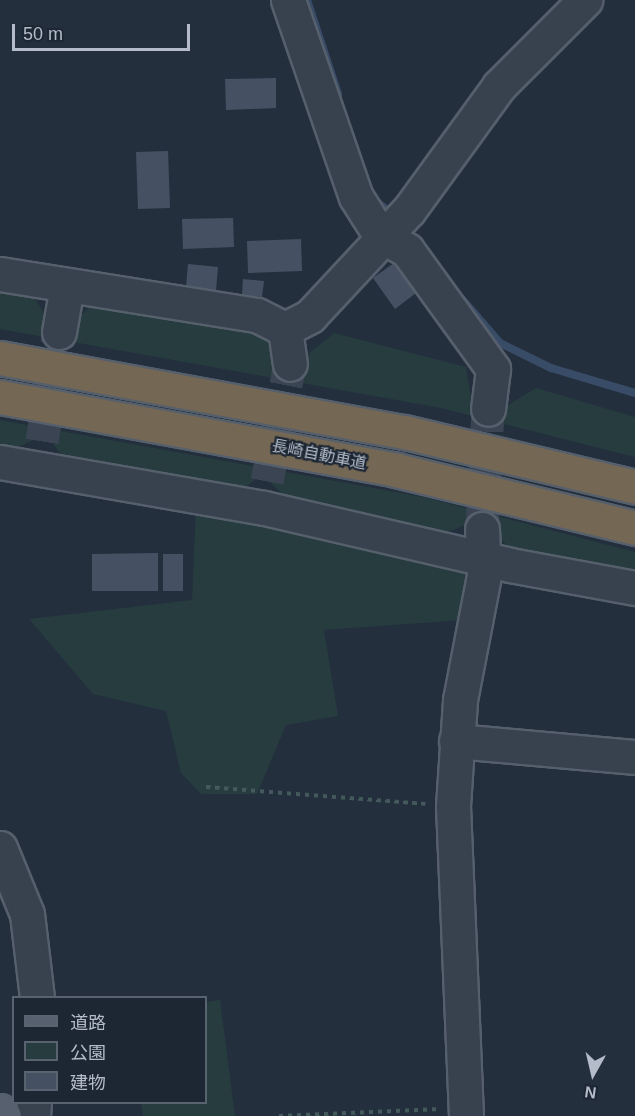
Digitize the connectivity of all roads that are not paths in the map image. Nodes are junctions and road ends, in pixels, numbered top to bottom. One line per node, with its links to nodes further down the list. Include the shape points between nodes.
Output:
1 (288, 0): 3 (street, via 356,197)
2 (585, 0): 3 (street, via 498,86 409,210)
3 (380, 235): 6 (street, via 310,316); 11 (street, via 407,250 493,369)
4 (0, 274): 5 (street)
5 (67, 286): 6 (street, via 257,315); 7 (street)
6 (285, 328): 9 (street)
7 (59, 332)
8 (0, 358): 13 (highway, via 405,432)
9 (290, 364)
10 (0, 397): 14 (highway, 長崎自動車道, via 396,470)
11 (488, 409)
12 (0, 462): 15 (street, via 41,455 266,495)
13 (635, 487)
14 (635, 528)
15 (482, 542): 16 (street); 17 (street, via 484,575)
16 (635, 588)
17 (456, 741): 18 (street); 21 (street, via 453,806)
18 (635, 757)
19 (0, 848): 20 (street, via 27,914)
20 (37, 996)
21 (465, 1112)

